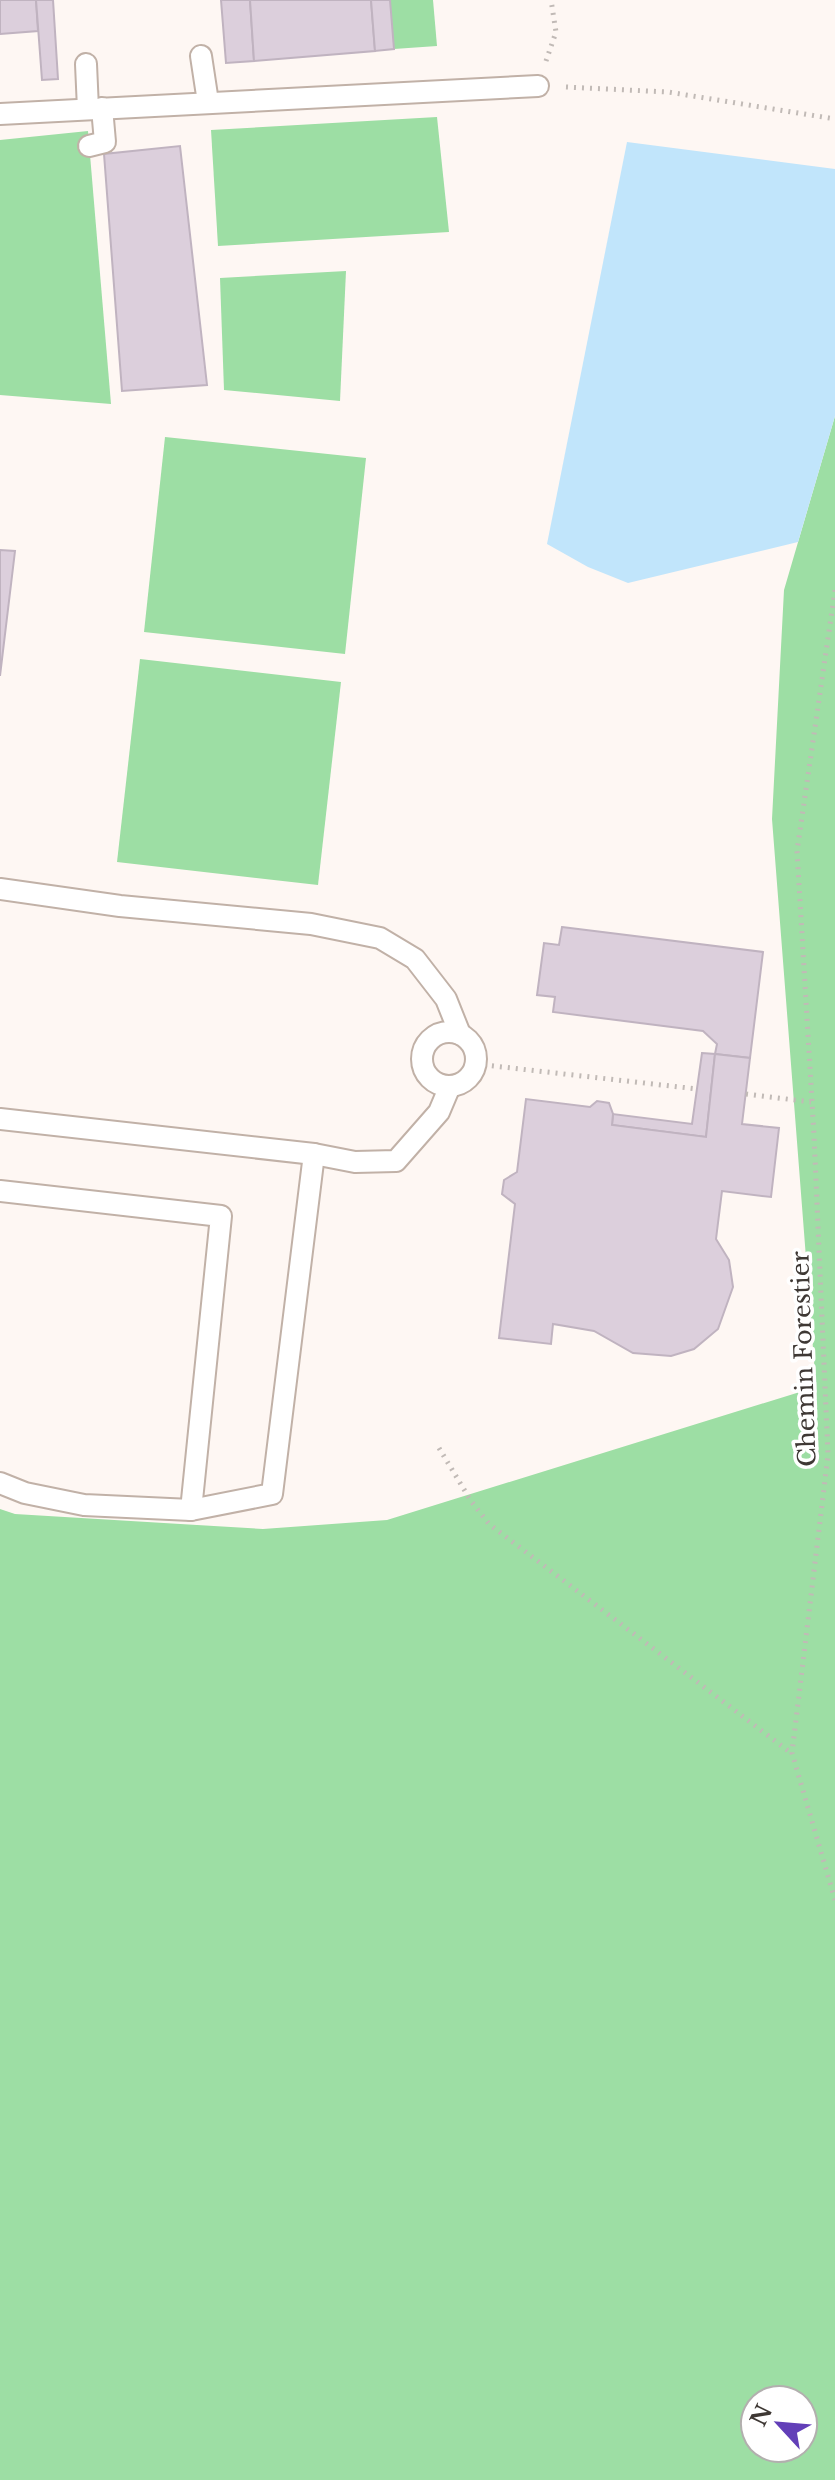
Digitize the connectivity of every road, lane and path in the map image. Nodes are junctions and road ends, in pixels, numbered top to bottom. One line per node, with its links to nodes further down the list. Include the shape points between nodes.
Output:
1 (551, 0): 4 (path, via 556,32)
2 (201, 56): 5 (lane)
3 (86, 64): 6 (lane)
4 (538, 86): 5 (lane); 8 (path, via 668,92)
5 (208, 102): 6 (lane)
6 (95, 109): 7 (lane); 9 (lane, via 105,142)
7 (0, 114)
8 (835, 119)
9 (89, 146)
10 (835, 590): 17 (path, Chemin Forestier, via 797,851)
11 (0, 889): 12 (lane, via 311,924 380,938 415,959 446,999)
12 (460, 1034): 13 (lane, via 470,1041); 14 (lane, via 437,1035 423,1054 428,1076)
13 (476, 1064): 14 (lane, via 462,1083); 15 (path)
14 (450, 1086): 19 (lane, via 439,1112 396,1161 355,1162)
15 (697, 1089)
16 (746, 1094): 17 (path)
17 (811, 1102): 24 (path, Chemin Forestier, via 828,1455)
18 (0, 1119): 19 (lane)
19 (314, 1154): 23 (lane, via 272,1494)
20 (0, 1191): 23 (lane, via 221,1216)
21 (439, 1448): 24 (path, via 489,1524)
22 (0, 1483): 23 (lane, via 84,1505)
23 (191, 1510)
24 (792, 1753): 25 (path)
25 (835, 1900)

